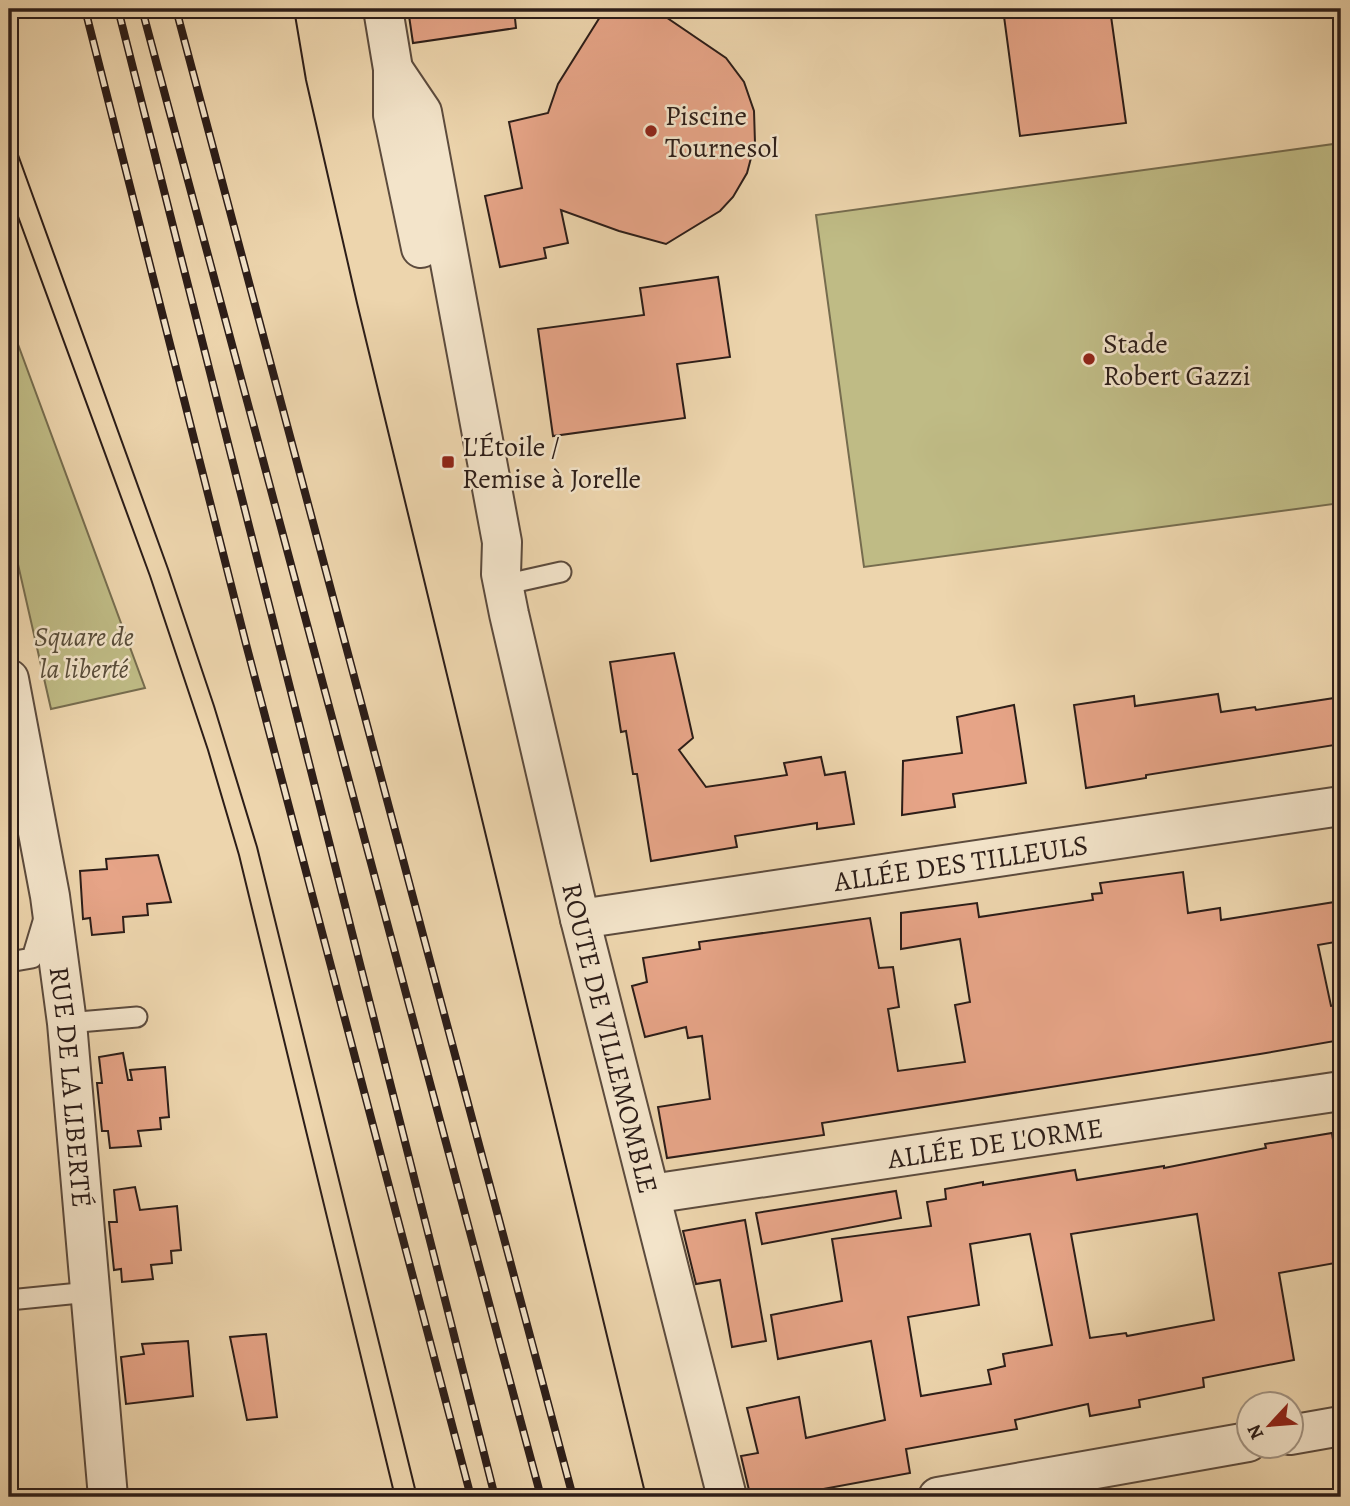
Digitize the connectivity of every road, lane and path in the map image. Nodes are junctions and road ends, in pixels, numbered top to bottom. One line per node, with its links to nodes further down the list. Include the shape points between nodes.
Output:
1 (383, 9): 3 (street, ROUTE DE VILLEMOMBLE, via 393,69 422,112 502,542)
2 (561, 572): 3 (lane)
3 (502, 579): 7 (street, ROUTE DE VILLEMOMBLE)
4 (9, 679): 6 (street, RUE DE LA LIBERTÉ)
5 (1341, 806): 7 (street, ALLÉE DES TILLEULS)
6 (50, 896): 8 (lane, via 32,958); 10 (street, RUE DE LA LIBERTÉ)
7 (580, 919): 12 (street, ROUTE DE VILLEMOMBLE)
8 (9, 961)
9 (137, 1017): 10 (lane)
10 (67, 1023): 13 (street, RUE DE LA LIBERTÉ)
11 (1341, 1091): 12 (street, ALLÉE DE L'ORME)
12 (651, 1194): 19 (street, ROUTE DE VILLEMOMBLE)
13 (90, 1292): 14 (lane); 18 (street, RUE DE LA LIBERTÉ)
14 (9, 1300)
15 (1341, 1426): 16 (street)
16 (1304, 1433)
17 (1234, 1444): 20 (street)
18 (108, 1497)
19 (727, 1497)
20 (938, 1497)

